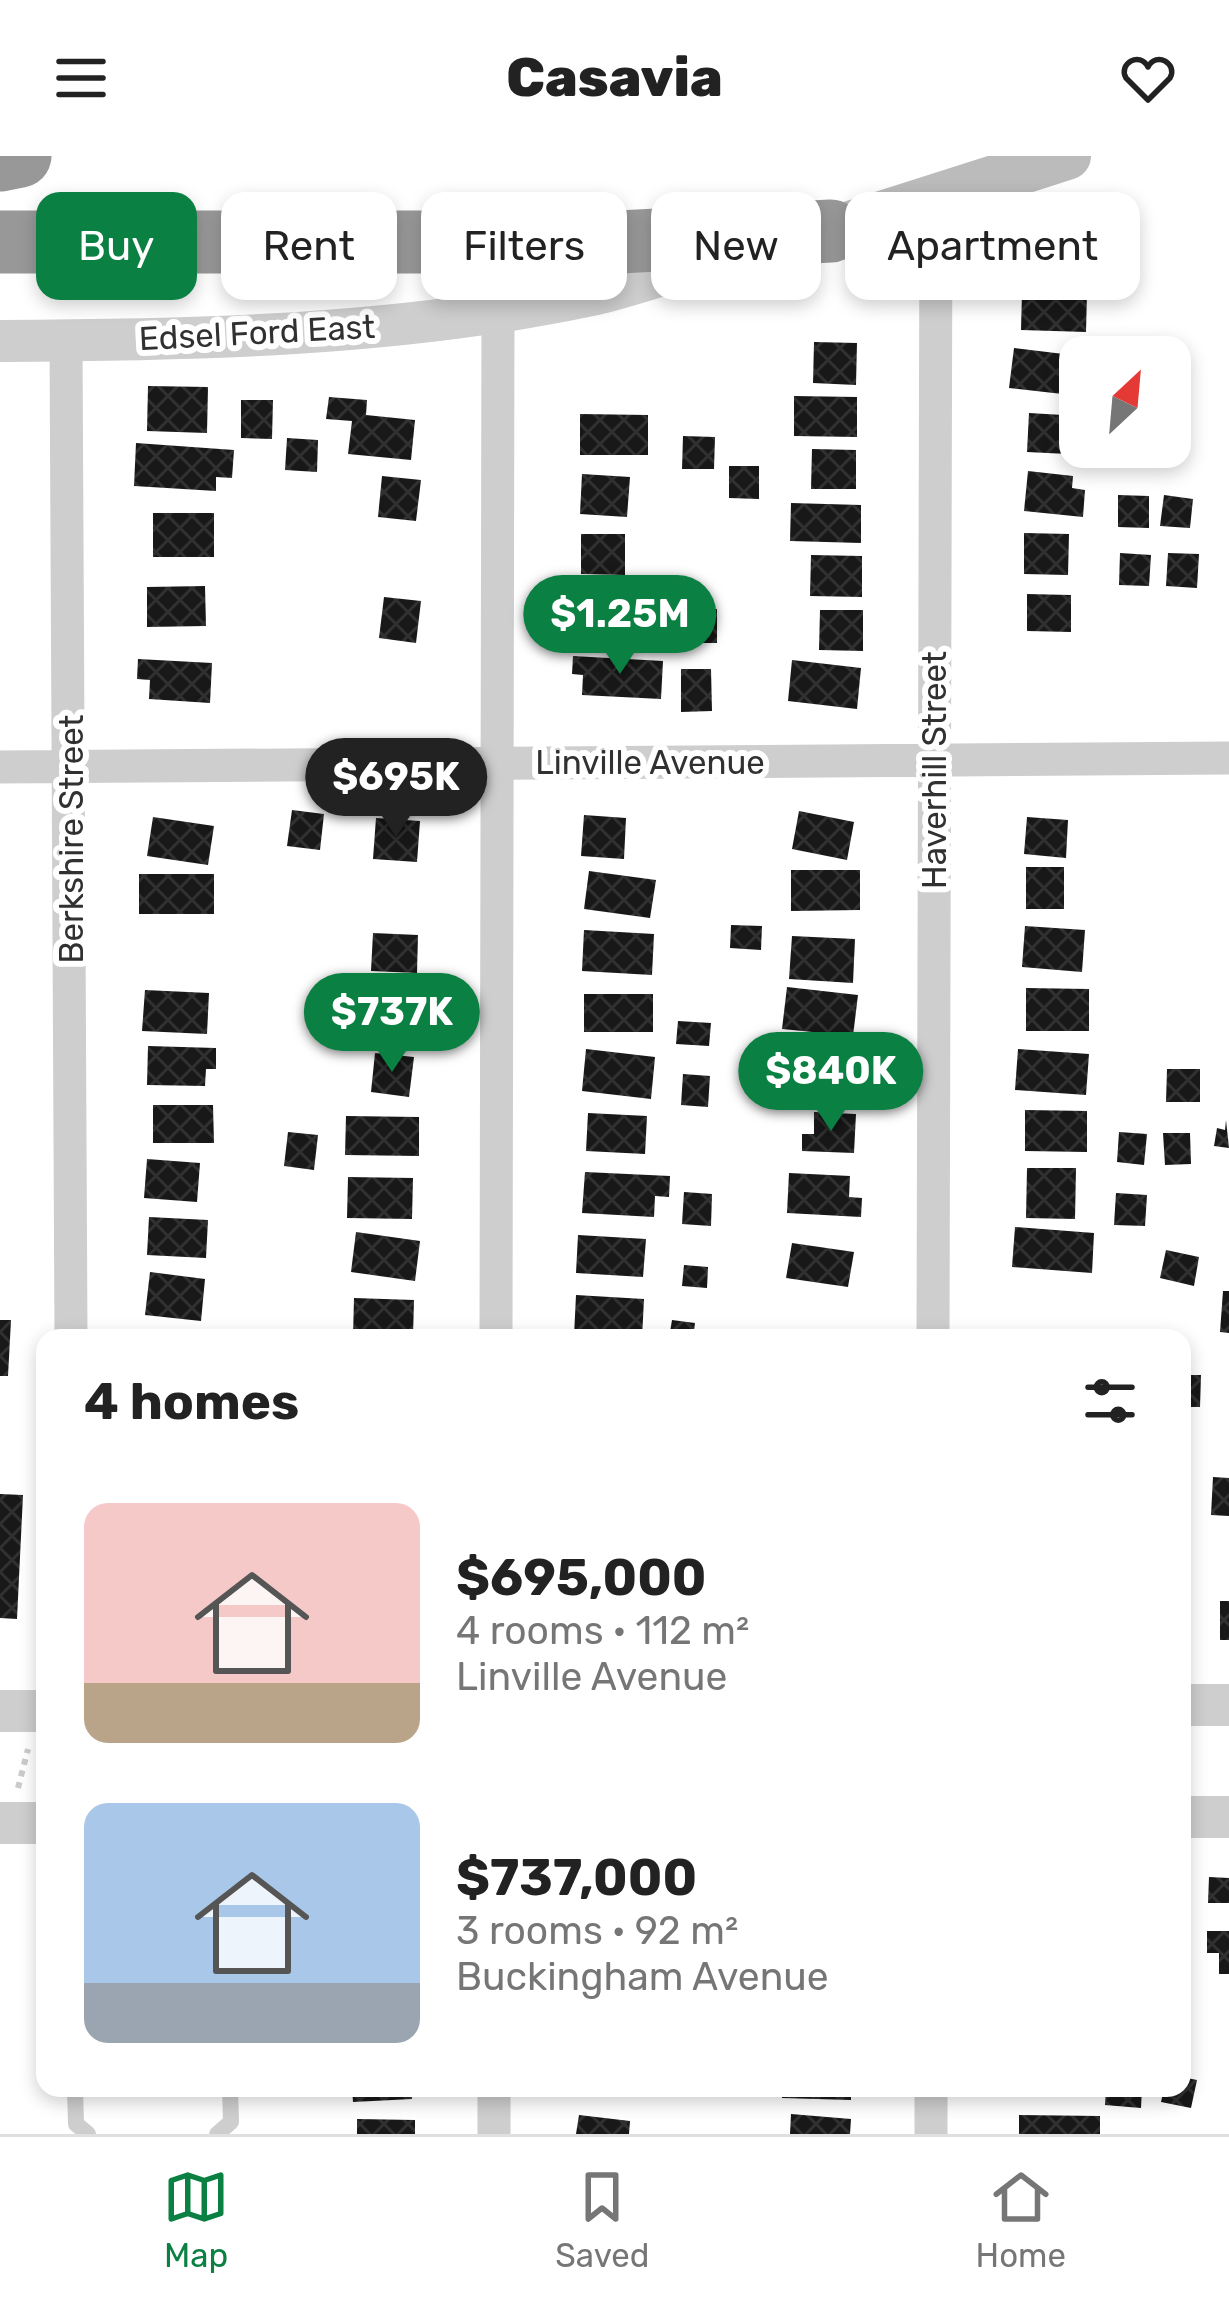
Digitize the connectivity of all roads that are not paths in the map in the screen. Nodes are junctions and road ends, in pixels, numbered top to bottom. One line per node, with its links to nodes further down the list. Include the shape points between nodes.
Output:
1 (20, 156): 3 (highway)
2 (1066, 156): 4 (main road, Edsel Ford East)
3 (0, 160)
4 (964, 192)
5 (845, 227): 6 (main road, Edsel Ford East)
6 (831, 231): 7 (highway, via 619,242); 9 (street, Edsel Ford East, via 589,296)
7 (0, 242)
8 (936, 300): 13 (street, Haverhill Street)
9 (499, 309): 11 (street, Edsel Ford East, via 275,335); 14 (street)
10 (0, 341): 11 (street, Edsel Ford East)
11 (66, 341): 16 (street, Berkshire Street)
12 (1229, 758): 13 (street, Linville Avenue)
13 (934, 761): 14 (street, Linville Avenue); 19 (street, Haverhill Street)
14 (497, 763): 16 (street, Linville Avenue); 18 (street)
15 (0, 767): 16 (street, Linville Avenue)
16 (72, 767): 17 (street, Berkshire Street)
17 (71, 1329)
18 (496, 1329)
19 (933, 1329)
20 (1191, 1705): 21 (street)
21 (1229, 1705)
22 (0, 1711): 23 (street)
23 (36, 1711)
24 (1191, 1817): 25 (street)
25 (1229, 1817)
26 (75, 2097): 30 (lane, via 76,2123)
27 (230, 2097): 31 (lane, via 231,2122)
28 (494, 2097): 32 (street)
29 (931, 2097): 33 (street)
30 (88, 2134)
31 (217, 2134)
32 (494, 2134)
33 (931, 2134)

